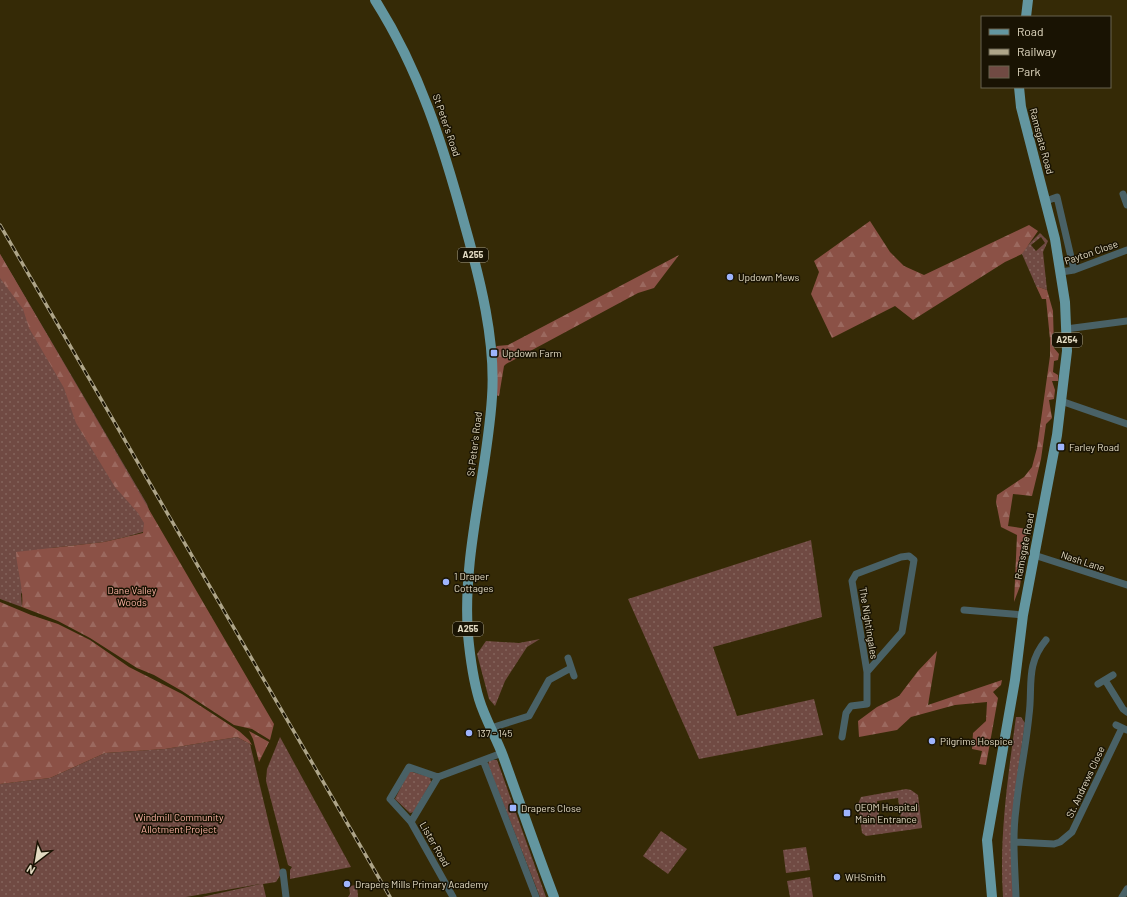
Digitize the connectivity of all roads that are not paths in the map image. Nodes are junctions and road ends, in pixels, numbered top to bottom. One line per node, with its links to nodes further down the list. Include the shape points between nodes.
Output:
1 (375, 0): 28 (main road, St Peter's Road / A255, via 402,45 429,110 467,232 484,309 492,368 492,397 472,547 467,618 473,675)
2 (1028, 0): 3 (main road)
3 (1026, 16)
4 (1019, 88): 6 (main road, Ramsgate Road / A254, via 1021,107)
5 (1124, 194): 7 (street)
6 (1046, 201): 9 (street, via 1057,197); 10 (main road, Ramsgate Road / A254)
7 (1127, 204)
8 (1127, 250): 9 (street, Payton Close)
9 (1074, 270): 10 (street, Payton Close)
10 (1061, 272): 12 (main road, Ramsgate Road / A254)
11 (1127, 321): 12 (street)
12 (1066, 329): 13 (main road, Ramsgate Road / A254, via 1066,370)
13 (1061, 401): 14 (street); 15 (main road, Ramsgate Road / A254)
14 (1127, 424)
15 (1034, 555): 16 (street, Nash Lane); 18 (main road, Ramsgate Road / A254)
16 (1127, 585)
17 (964, 610): 18 (street)
18 (1023, 615): 42 (main road, Ramsgate Road / A254, via 1015,680 987,840)
19 (1046, 640): 35 (street, via 1039,646 1029,685 1030,706 1026,715)
20 (568, 658): 21 (street)
21 (571, 668): 23 (street); 28 (street, via 549,680 529,716)
22 (867, 672): 22 (street, The Nightingales, via 902,632 914,560 909,556 856,574 852,581); 30 (street, The Nightingales, via 867,704 851,706 846,713)
23 (574, 676)
24 (1113, 676): 25 (street)
25 (1105, 680): 26 (street); 27 (street)
26 (1098, 684)
27 (1127, 712)
28 (491, 728): 31 (main road, St Peter's Road / A255)
29 (1122, 728): 35 (street, St. Andrews Close, via 1072,832 1054,844)
30 (842, 737)
31 (502, 753): 32 (street); 41 (main road, St Peter's Road / A255)
32 (483, 760): 33 (street); 40 (street)
33 (438, 777): 34 (street, Lister Road); 34 (street, Lister Road, via 409,766 391,794 392,802)
34 (411, 822): 39 (street, Lister Road)
35 (1014, 842): 43 (street)
36 (283, 872): 38 (street)
37 (1127, 889): 44 (street)
38 (286, 897)
39 (453, 897)
40 (536, 897)
41 (554, 897)
42 (992, 897)
43 (1016, 897)
44 (1122, 897)

